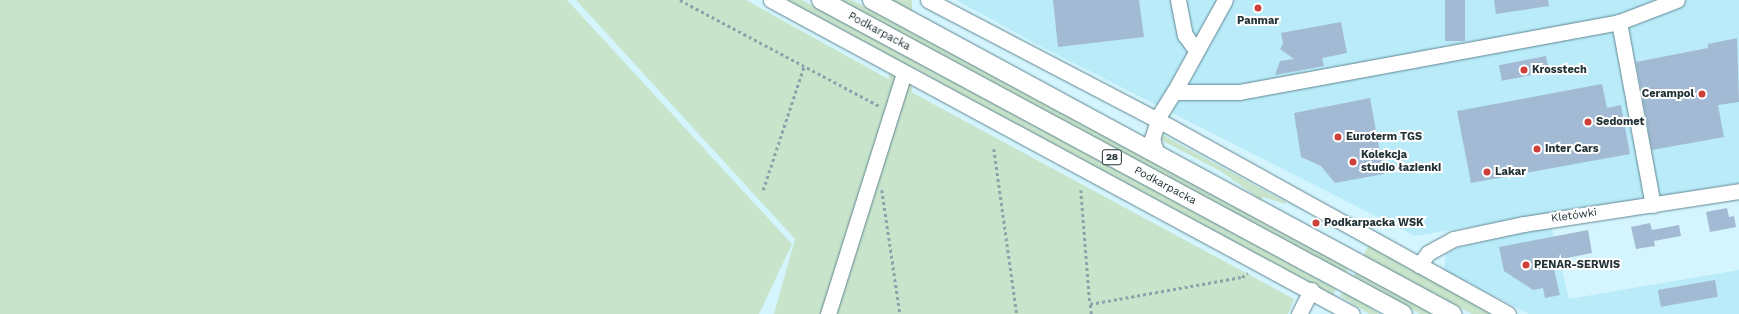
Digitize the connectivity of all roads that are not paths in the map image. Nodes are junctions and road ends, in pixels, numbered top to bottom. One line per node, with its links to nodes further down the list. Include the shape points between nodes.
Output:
1 (771, 0): 10 (street)
2 (821, 0): 21 (main road, Podkarpacka / 28)
3 (872, 0): 13 (main road, 28)
4 (928, 0): 12 (street)
5 (1178, 0): 9 (street, via 1185,35)
6 (1225, 0): 9 (street, via 1216,20)
7 (1676, 0): 8 (street)
8 (1618, 22): 11 (street, via 1239,92); 15 (street)
9 (1196, 50): 11 (street)
10 (904, 73): 17 (street); 18 (street)
11 (1174, 92): 12 (street)
12 (1158, 120): 13 (street, via 1152,139); 16 (street)
13 (1157, 154): 22 (main road, 28)
14 (1739, 191): 15 (street, Kletówki)
15 (1653, 205): 16 (street, Kletówki, via 1524,224 1453,239 1428,253)
16 (1419, 265): 23 (street)
17 (1311, 290): 19 (street); 20 (street)
18 (828, 314)
19 (1299, 314)
20 (1352, 314)
21 (1403, 314)
22 (1452, 314)
23 (1508, 314)

